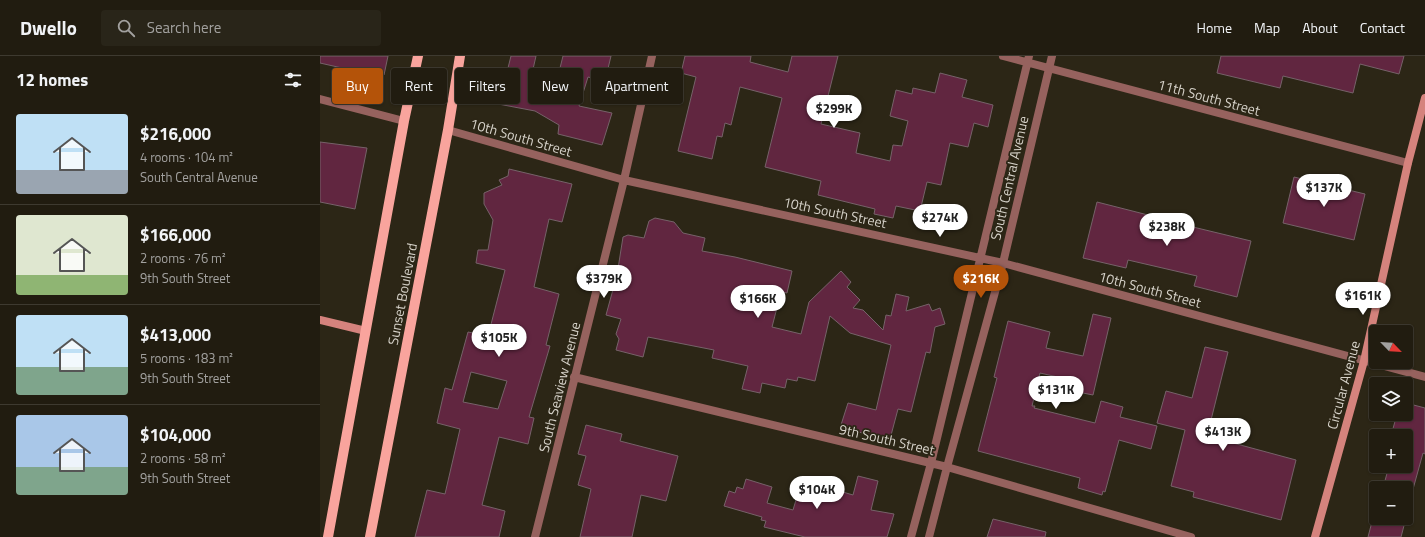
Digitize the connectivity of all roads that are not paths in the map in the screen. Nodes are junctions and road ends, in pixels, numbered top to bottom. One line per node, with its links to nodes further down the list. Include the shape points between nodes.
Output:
1 (418, 56): 10 (main road, Sunset Boulevard)
2 (460, 56): 11 (main road, Sunset Boulevard)
3 (652, 56): 13 (street, South Seaview Avenue)
4 (1003, 56): 6 (street, 11th South Street)
5 (1052, 56): 7 (street, South Central Avenue)
6 (1028, 59): 7 (street, 11th South Street); 14 (street)
7 (1048, 68): 12 (street, 11th South Street); 15 (street, South Central Avenue)
8 (1425, 98): 12 (street, Circular Avenue)
9 (320, 99): 10 (street)
10 (404, 121): 17 (main road, Sunset Boulevard)
11 (448, 130): 13 (street, 10th South Street); 24 (main road, Sunset Boulevard)
12 (1408, 163): 18 (street, Circular Avenue)
13 (624, 180): 14 (street, 10th South Street); 19 (street, South Seaview Avenue)
14 (981, 257): 15 (street, 10th South Street); 21 (street)
15 (1003, 263): 18 (street, 10th South Street); 22 (street, South Central Avenue)
16 (320, 320): 17 (street)
17 (366, 331): 23 (main road, Sunset Boulevard)
18 (1364, 361): 20 (street, 10th South Street); 29 (street, Circular Avenue)
19 (574, 377): 21 (street, 9th South Street); 25 (street, South Seaview Avenue)
20 (1425, 377)
21 (931, 463): 22 (street, 9th South Street); 26 (street)
22 (947, 467): 27 (street, South Central Avenue); 28 (street, 9th South Street)
23 (328, 537)
24 (370, 537)
25 (535, 537)
26 (911, 537)
27 (929, 537)
28 (1191, 537)
29 (1315, 537)

